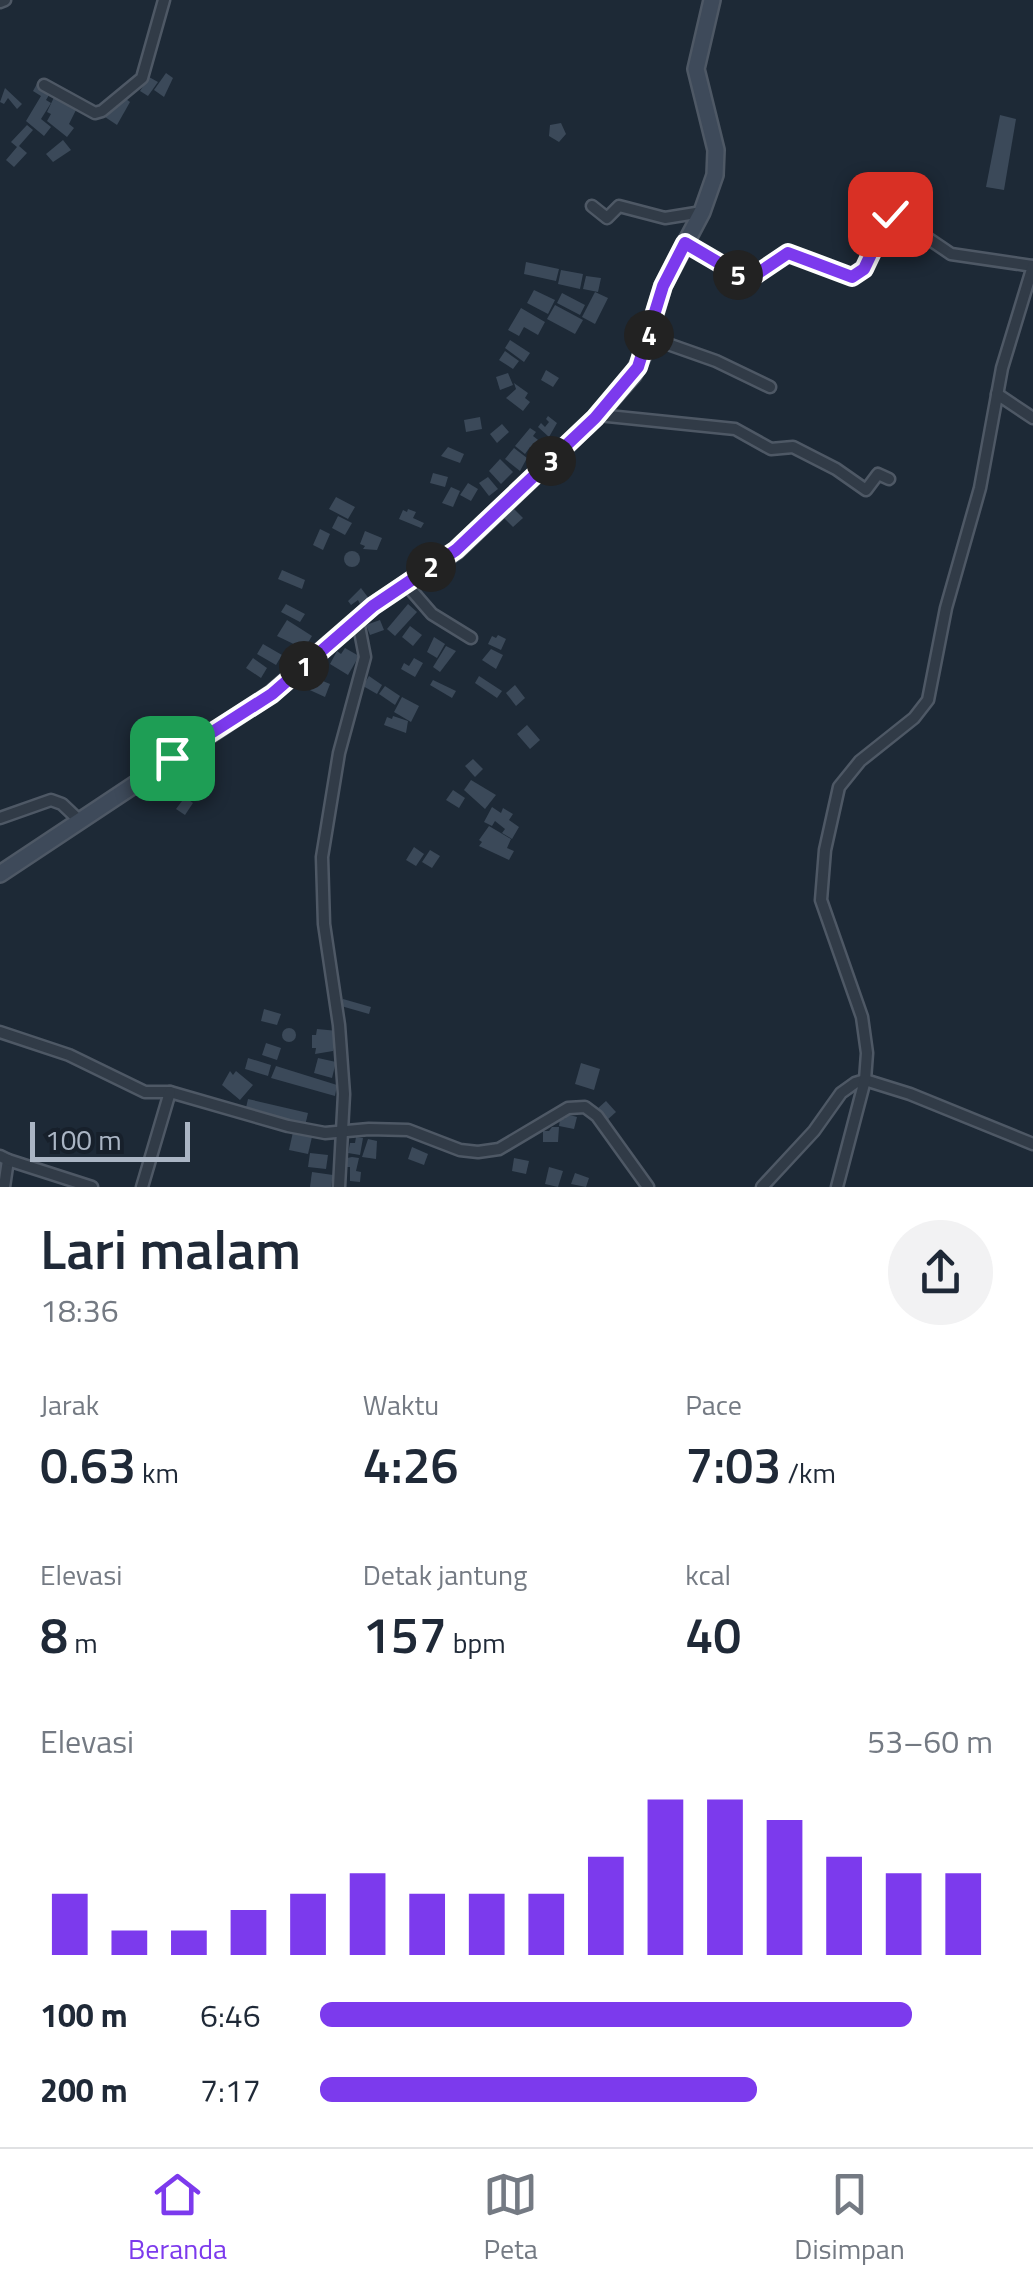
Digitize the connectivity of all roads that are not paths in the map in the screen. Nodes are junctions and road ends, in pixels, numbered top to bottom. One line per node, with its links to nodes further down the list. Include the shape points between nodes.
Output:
1 (164, 0): 3 (street, via 142,78 102,111)
2 (712, 0): 5 (street, via 696,70 716,150)
3 (44, 84)
4 (592, 206): 5 (street, via 607,218 619,206 665,218)
5 (702, 212): 6 (street)
6 (685, 243): 7 (street, via 748,280 788,253 852,277 864,269 892,214 951,254); 8 (street)
7 (1033, 266): 10 (street)
8 (648, 337): 9 (street); 11 (street, via 638,367)
9 (770, 387)
10 (997, 394): 12 (street); 21 (street, via 928,700 839,787 824,850 821,900 862,1016)
11 (598, 415): 13 (street, via 736,429 771,449 793,447 866,490 878,474); 14 (street, via 456,550)
12 (1033, 418)
13 (889, 479)
14 (406, 584): 15 (street); 16 (street, via 432,614)
15 (358, 621): 18 (street, via 272,694); 23 (street, via 365,656 339,753 322,857 344,1094)
16 (471, 638)
17 (0, 818): 18 (street, via 51,800)
18 (81, 822): 19 (street)
19 (0, 874)
20 (0, 1032): 22 (street, via 69,1055 145,1092)
21 (865, 1080): 24 (street); 31 (street, via 841,1093); 32 (street)
22 (170, 1092): 23 (street, via 288,1126); 28 (street)
23 (340, 1131): 29 (street); 30 (street, via 408,1130 478,1152 499,1148 568,1108 585,1107)
24 (1033, 1144)
25 (4, 1158): 26 (street); 27 (street)
26 (4, 1187)
27 (92, 1187)
28 (142, 1187)
29 (339, 1187)
30 (648, 1187)
31 (762, 1187)
32 (836, 1187)

